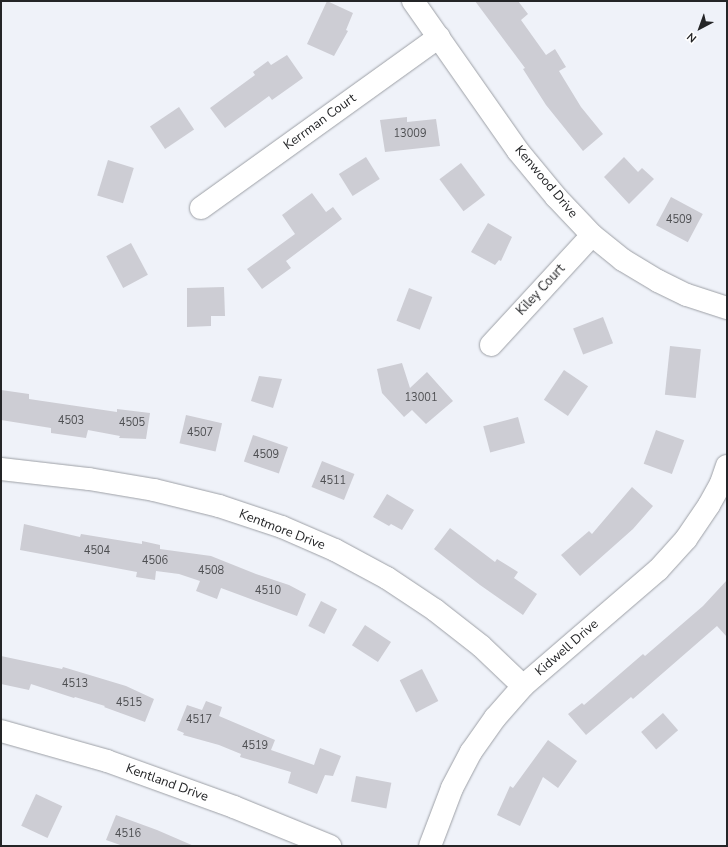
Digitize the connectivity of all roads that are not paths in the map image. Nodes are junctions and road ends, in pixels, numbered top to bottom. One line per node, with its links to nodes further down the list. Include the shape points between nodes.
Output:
1 (412, 1): 2 (street, Kenwood Drive)
2 (438, 36): 3 (street, Kerrman Court); 4 (street, Kenwood Drive, via 518,151)
3 (201, 208)
4 (592, 235): 5 (street, Kenwood Drive, via 623,260 658,281 687,295); 6 (street, Kiley Court)
5 (727, 308)
6 (491, 345)
7 (727, 466): 9 (street, Kidwell Drive, via 709,505 686,539 658,570)
8 (1, 469): 9 (street, Kentmore Drive, via 89,479 154,490 219,506 282,527 335,550 387,578 435,610 481,646)
9 (523, 686): 12 (street, Kidwell Drive, via 495,718 471,752 452,788)
10 (1, 730): 11 (street, Kentland Drive, via 107,762 234,807)
11 (330, 846)
12 (430, 846)

